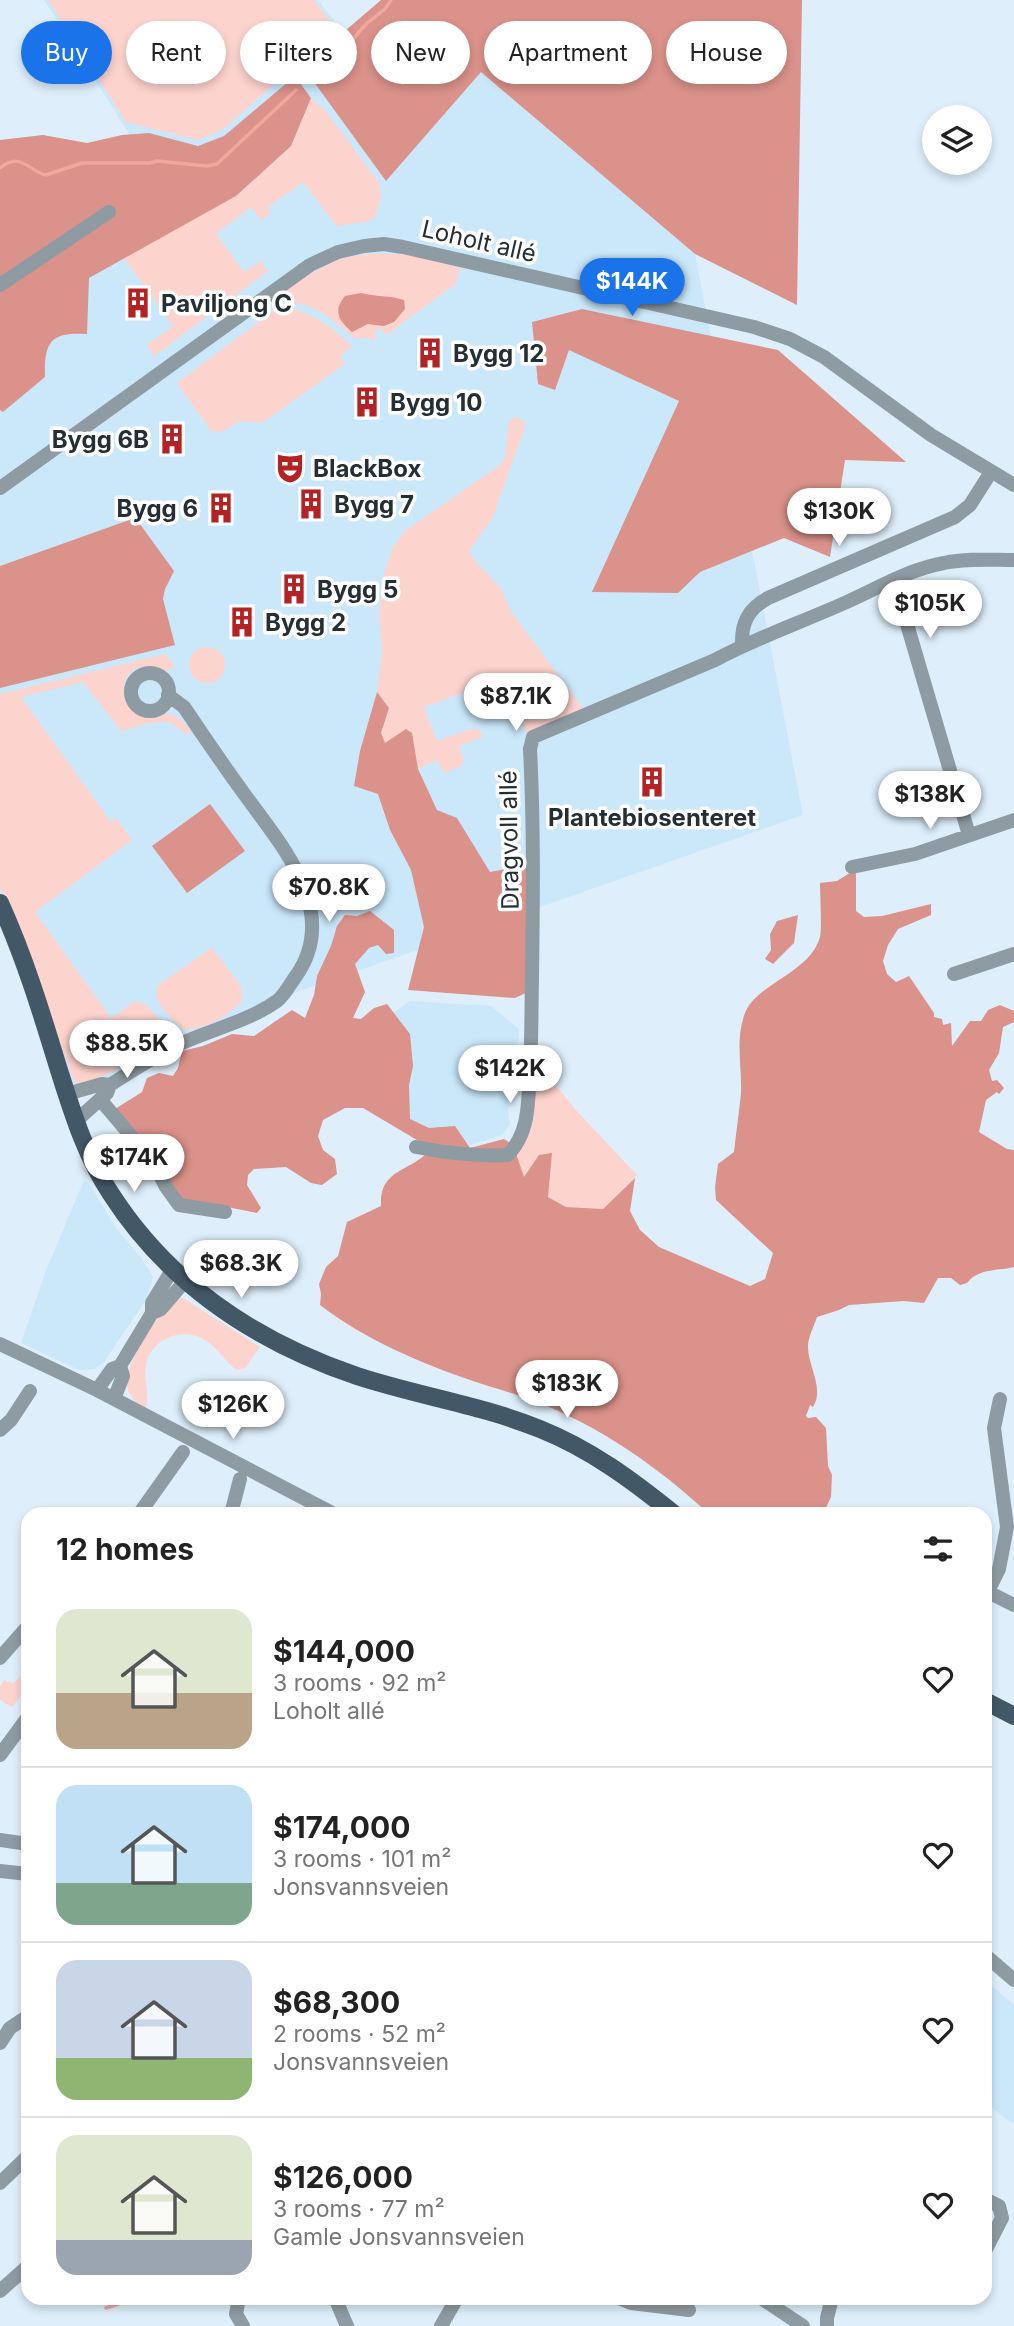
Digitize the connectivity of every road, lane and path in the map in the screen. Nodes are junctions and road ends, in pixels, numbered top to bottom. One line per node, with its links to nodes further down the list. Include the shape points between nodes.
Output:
1 (110, 212): 2 (street)
2 (0, 285)
3 (991, 472): 4 (street, Loholt allé); 5 (street, Loholt allé, via 931,435 824,357 790,339 384,244 338,252 310,265); 8 (street, via 970,505 955,517 761,601 743,625)
4 (1014, 485)
5 (0, 488)
6 (1014, 560): 7 (street, Dragvoll allé, via 942,563)
7 (894, 580): 8 (street, Dragvoll allé); 11 (street)
8 (742, 646): 20 (street, Dragvoll allé, via 533,737 531,1038 527,1114 521,1136 508,1155 456,1154)
9 (168, 695): 16 (street, via 184,708 302,877 312,913 312,941 302,968 280,998 239,1022 152,1058)
10 (1014, 820): 11 (street)
11 (969, 835): 12 (street, via 915,854)
12 (852, 867)
13 (0, 902): 17 (main road, via 20,946)
14 (1014, 954): 15 (street)
15 (954, 974)
16 (110, 1085): 17 (street); 19 (street)
17 (67, 1094): 19 (main road)
18 (104, 1104): 21 (street, via 154,1163 179,1205)
19 (76, 1121): 22 (main road, via 111,1195)
20 (416, 1147)
21 (225, 1212)
22 (179, 1275): 24 (street); 35 (main road, via 246,1326 314,1360 511,1418 572,1444 629,1478)
23 (0, 1344): 25 (street)
24 (120, 1366): 25 (street, via 112,1369); 27 (street, via 122,1376)
25 (97, 1390): 27 (street)
26 (30, 1391): 29 (street)
27 (114, 1399): 34 (street)
28 (1000, 1399): 36 (street, via 994,1428)
29 (0, 1430)
30 (183, 1452): 32 (street)
31 (240, 1479): 33 (street)
32 (144, 1507)
33 (232, 1507)
34 (321, 1507)
35 (665, 1507)
36 (1010, 1527): 37 (street)
37 (992, 1583)
38 (992, 1597): 39 (street)
39 (1014, 1605)
40 (21, 1634): 41 (street)
41 (0, 1658)
42 (992, 1705): 43 (main road)
43 (1014, 1716)
44 (992, 1717): 46 (main road)
45 (21, 1726): 47 (street)
46 (1014, 1728)
47 (0, 1755)
48 (0, 1840): 49 (street)
49 (21, 1843)
50 (0, 1871): 51 (street)
51 (21, 1873)
52 (992, 1961): 53 (street)
53 (1014, 1980)
54 (21, 2021): 55 (street)
55 (0, 2043)
56 (21, 2163): 57 (street)
57 (0, 2183)
58 (992, 2202): 59 (street, via 999,2206 1002,2218)
59 (992, 2237)
60 (21, 2272): 61 (street)
61 (0, 2291)
62 (238, 2305): 69 (street, via 236,2314)
63 (338, 2305): 70 (street)
64 (453, 2305): 71 (street)
65 (647, 2305): 68 (street)
66 (772, 2305): 72 (street)
67 (830, 2305): 73 (street)
68 (688, 2310)
69 (243, 2326)
70 (347, 2326)
71 (442, 2326)
72 (803, 2326)
73 (827, 2326)

